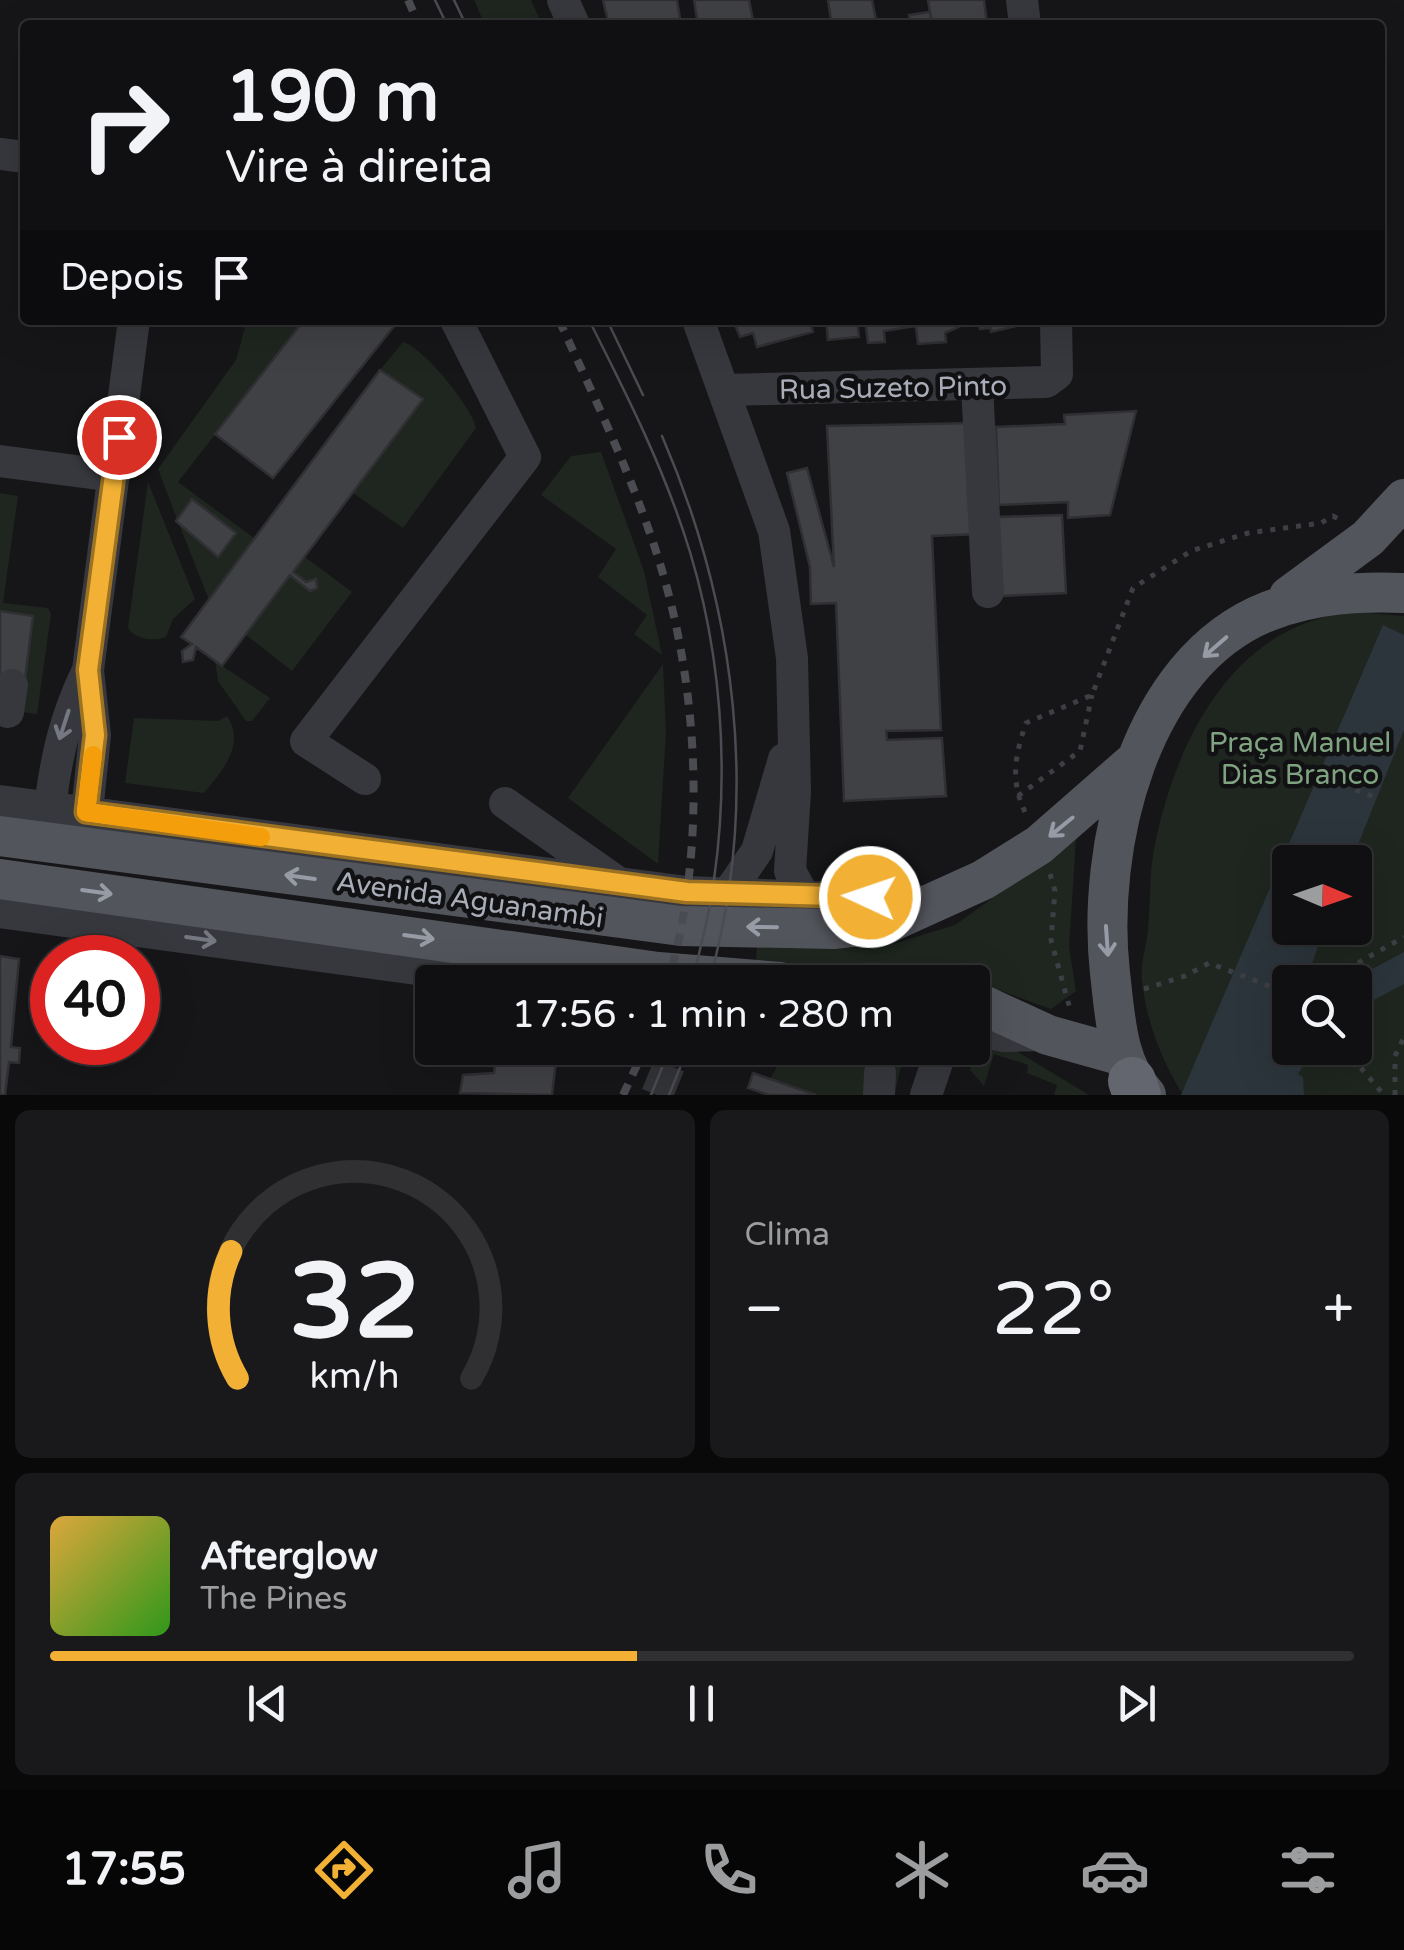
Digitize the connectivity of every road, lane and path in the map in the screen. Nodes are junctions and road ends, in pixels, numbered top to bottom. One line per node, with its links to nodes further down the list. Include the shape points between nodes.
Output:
1 (133, 325): 8 (street)
2 (458, 325): 19 (street, via 524,457 306,741)
3 (700, 325): 6 (street)
4 (1056, 325): 5 (street, Rua Suzeto Pinto, via 1057,374 1046,382)
5 (977, 386): 6 (street, Rua Suzeto Pinto); 11 (street)
6 (726, 390): 16 (street, via 774,531 792,658)
7 (0, 462): 8 (street)
8 (114, 476): 14 (street)
9 (1404, 499): 10 (main road)
10 (1368, 538): 13 (main road); 15 (path, via 1333,516 1191,552 1133,588)
11 (988, 592)
12 (1404, 593): 13 (main road, via 1346,592)
13 (1266, 612): 17 (main road, one-way to 17, via 1193,666)
14 (88, 670): 24 (street, one-way to 24, via 56,752); 25 (street, via 95,735)
15 (1092, 695): 20 (path, via 1080,751); 20 (path, via 1026,722 1016,754)
16 (792, 734): 32 (street, via 757,851); 33 (street, via 790,871)
17 (1134, 762): 34 (main road, Avenida Aguanambi, one-way to 34, via 1040,845); 49 (main road, one-way to 49, via 1106,884 1106,936)
18 (1319, 776): 21 (path)
19 (365, 778)
20 (1018, 796): 26 (path)
21 (1378, 798)
22 (0, 800): 24 (street, Avenida Aguanambi)
23 (505, 803): 30 (street)
24 (50, 808): 25 (street, Avenida Aguanambi)
25 (86, 812): 31 (street, Avenida Aguanambi)
26 (1026, 814)
27 (0, 836): 31 (main road, Avenida Aguanambi, one-way to 27)
28 (1045, 857): 44 (path, via 1056,891 1052,940)
29 (0, 880): 36 (main road, Avenida Aguanambi, one-way to 36)
30 (619, 884): 31 (street, Avenida Aguanambi); 32 (street, Avenida Aguanambi)
31 (548, 892): 34 (main road, Avenida Aguanambi, one-way to 31, via 888,923 833,929 681,926)
32 (729, 892): 33 (street, Avenida Aguanambi)
33 (802, 894): 34 (street, Avenida Aguanambi)
34 (937, 902)
35 (0, 912): 36 (street, Avenida Aguanambi, one-way to 36)
36 (307, 937): 38 (street, Avenida Aguanambi); 39 (main road, Avenida Aguanambi, one-way to 39)
37 (1404, 937): 40 (path)
38 (435, 965)
39 (588, 965)
40 (1354, 965)
41 (1272, 987): 42 (path, via 1209,963)
42 (1144, 989)
43 (990, 1005): 44 (main road)
44 (1059, 1022): 45 (street, via 1004,1036); 49 (main road)
45 (990, 1033)
46 (1404, 1037): 52 (path, via 1395,1056)
47 (936, 1065): 50 (street)
48 (1358, 1065): 51 (path)
49 (1134, 1082)
50 (926, 1095)
51 (1384, 1095)
52 (1395, 1095)

